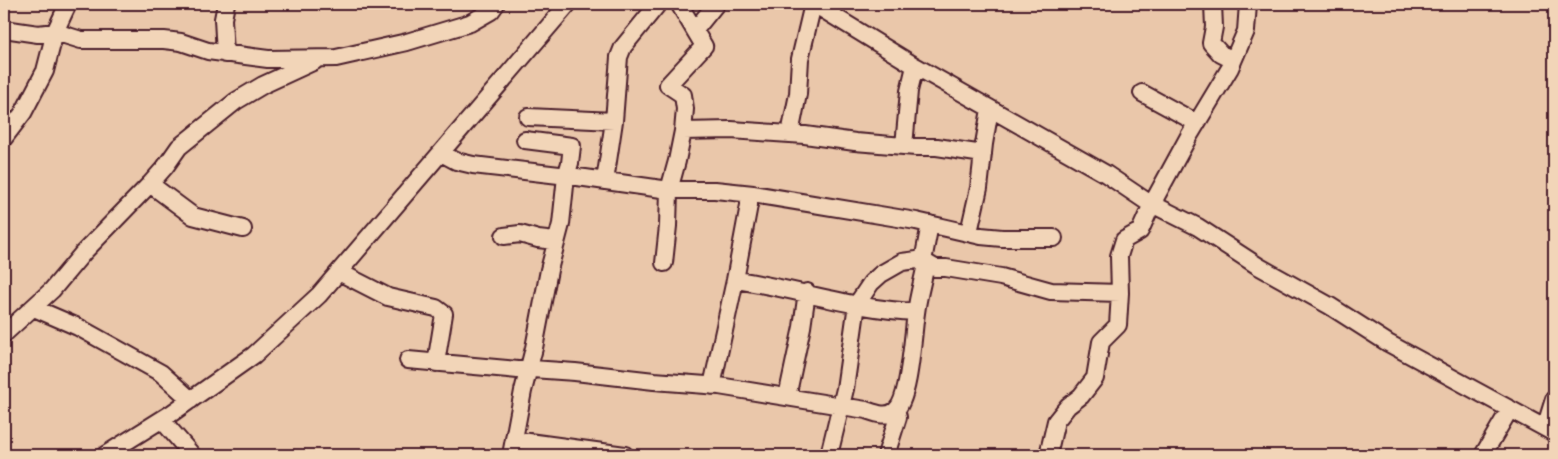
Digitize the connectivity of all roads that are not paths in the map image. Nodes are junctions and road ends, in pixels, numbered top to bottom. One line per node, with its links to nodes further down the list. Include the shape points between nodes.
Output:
1 (68, 4): 13 (street)
2 (226, 4): 14 (street)
3 (496, 4): 15 (street, via 491,11 470,23 407,42 336,58)
4 (568, 4): 28 (street)
5 (658, 4): 21 (street, via 623,47 619,57)
6 (679, 4): 12 (street)
7 (716, 4): 12 (street)
8 (813, 4): 17 (street); 24 (street, via 800,59 798,94)
9 (1213, 4): 16 (street, via 1211,44)
10 (1248, 4): 16 (street, via 1246,31)
11 (4, 29): 13 (street, via 38,34)
12 (695, 30): 23 (street, via 704,46 668,84 683,95)
13 (55, 32): 14 (street, via 81,40 181,42); 25 (street, via 44,71 23,112)
14 (225, 54): 15 (street, via 268,59)
15 (321, 58): 32 (street, via 236,101 179,147)
16 (1233, 60): 22 (street)
17 (916, 66): 19 (street); 27 (street, via 909,91)
18 (1142, 93): 22 (street)
19 (990, 108): 29 (street); 35 (street, via 1098,169)
20 (528, 117): 21 (street)
21 (614, 121): 31 (street)
22 (1197, 123): 35 (street)
23 (683, 131): 24 (street); 33 (street)
24 (790, 134): 27 (street)
25 (4, 138)
26 (525, 140): 30 (street, via 572,146)
27 (904, 146): 29 (street)
28 (441, 153): 30 (street, via 472,165); 44 (street)
29 (983, 154): 38 (street)
30 (566, 176): 31 (street); 41 (street)
31 (605, 181): 33 (street)
32 (150, 184): 37 (street, via 193,216); 49 (street)
33 (669, 190): 34 (street); 43 (street)
34 (749, 194): 36 (street); 45 (street)
35 (1152, 204): 47 (street, via 1140,231 1124,240 1119,256); 60 (street, via 1198,227 1388,343)
36 (930, 224): 38 (street); 42 (street)
37 (243, 229)
38 (969, 232): 40 (street, via 1002,238)
39 (504, 236): 41 (street, via 520,234)
40 (1054, 238)
41 (556, 241): 54 (street)
42 (924, 262): 47 (street, via 935,268 1001,278 1051,291); 48 (street, via 902,262 880,274); 50 (street)
43 (664, 263)
44 (339, 272): 53 (street, via 388,297 436,308 444,314); 58 (street, via 320,295 254,355)
45 (736, 280): 46 (street); 55 (street)
46 (807, 292): 48 (street); 56 (street)
47 (1120, 293): 70 (street, via 1118,325 1101,342 1095,378 1056,421)
48 (857, 304): 50 (street); 59 (street)
49 (34, 308): 51 (street); 58 (street, via 78,327 161,373)
50 (916, 312): 61 (street, via 912,359)
51 (7, 325)
52 (408, 360): 53 (street)
53 (436, 363): 54 (street)
54 (528, 370): 55 (street); 64 (street)
55 (712, 386): 56 (street)
56 (787, 397): 59 (street)
57 (1554, 399): 63 (street)
58 (191, 400): 62 (street)
59 (840, 406): 61 (street, via 884,415); 68 (street)
60 (1510, 409): 63 (street); 71 (street)
61 (896, 410): 69 (street, via 898,417)
62 (162, 420): 65 (street); 66 (street)
63 (1550, 430)
64 (512, 448): 67 (street)
65 (105, 455)
66 (192, 455)
67 (625, 455)
68 (829, 455)
69 (886, 455)
70 (1048, 455)
71 (1483, 455)

